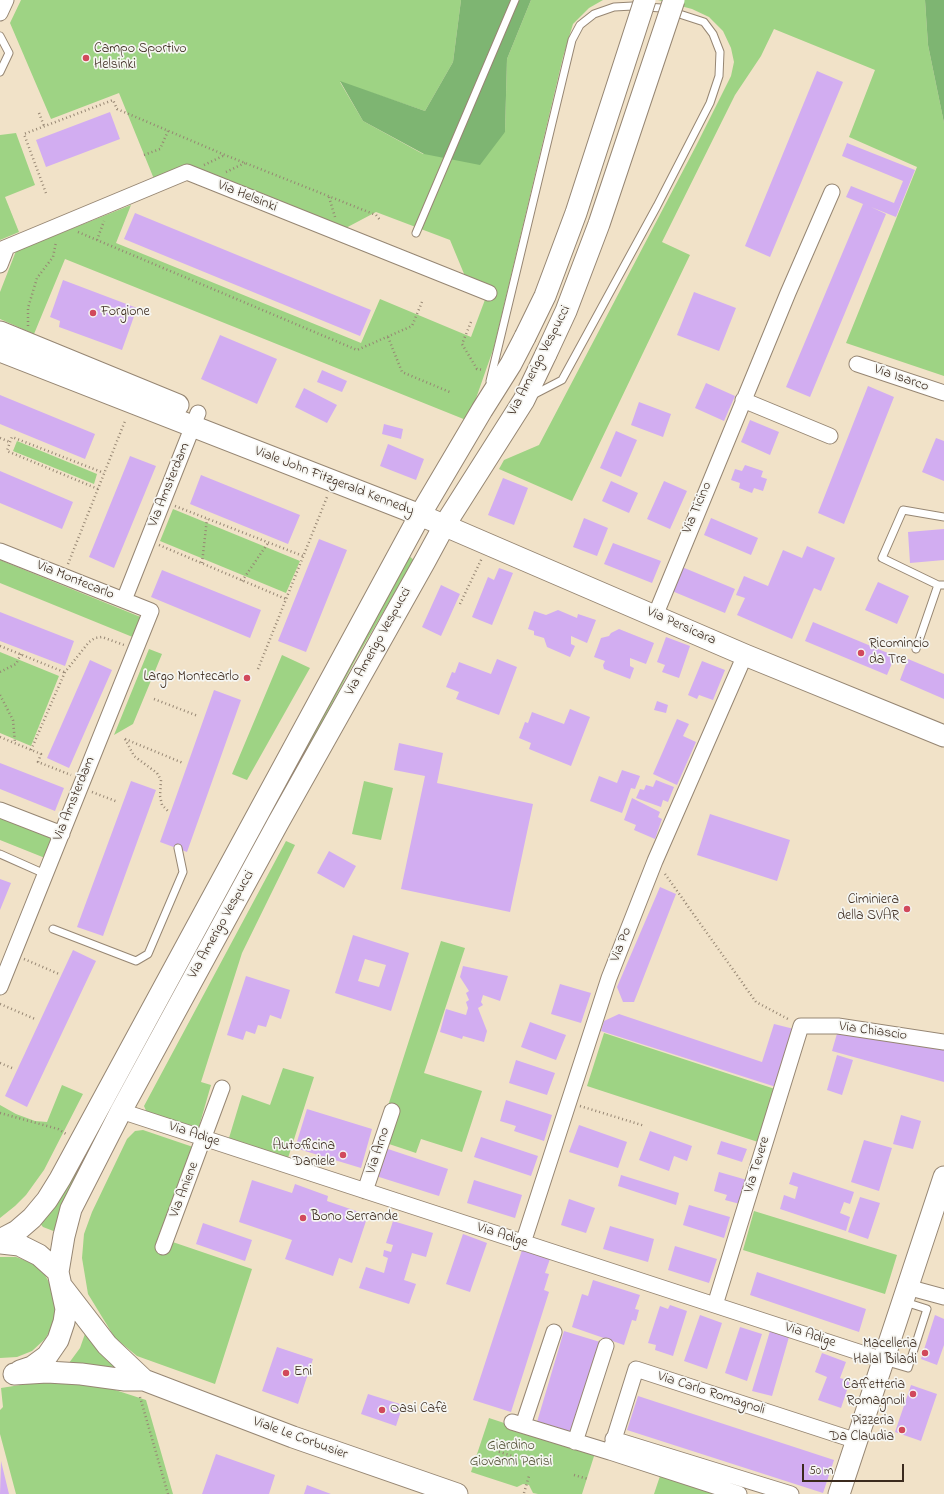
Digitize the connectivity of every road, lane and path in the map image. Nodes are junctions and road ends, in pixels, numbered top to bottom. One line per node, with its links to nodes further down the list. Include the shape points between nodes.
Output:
1 (6, 0): 5 (street)
2 (514, 0): 16 (lane)
3 (645, 0): 32 (street, Via Amerigo Vespucci, bridge, via 576,213 545,296 511,364)
4 (674, 0): 30 (street, Via Amerigo Vespucci, bridge, via 600,224 566,311)
5 (0, 13)
6 (0, 36): 7 (lane, via 9,53)
7 (0, 72)
8 (39, 113): 9 (path)
9 (44, 126): 10 (path, via 113,100 117,109); 13 (path, via 24,134)
10 (168, 131): 11 (path, via 160,149); 14 (path, via 376,215)
11 (144, 155)
12 (832, 192): 31 (street, Via Ticino)
13 (46, 193)
14 (380, 220)
15 (60, 225): 17 (street, Via Helsinki); 19 (street, Via Helsinki, via 187,172); 23 (path, via 357,350); 24 (path, via 53,257 37,278 28,308)
16 (416, 233)
17 (4, 248): 18 (street, Via Helsinki)
18 (0, 265)
19 (489, 293)
20 (422, 302): 23 (path, via 412,326)
21 (471, 322): 27 (path, via 462,344 477,368)
22 (0, 332): 24 (street, Viale John Fitzgerald Kennedy)
23 (388, 337): 28 (path, via 402,372)
24 (28, 344): 33 (street, Viale John Fitzgerald Kennedy)
25 (0, 351): 33 (street, Viale John Fitzgerald Kennedy)
26 (857, 364): 29 (street, Via Isarco)
27 (493, 372): 30 (lane, via 572,40 580,25 594,14 614,7 633,6 661,8 704,22 714,34 720,52 720,76 710,103 562,380); 32 (lane)
28 (452, 393)
29 (944, 393)
30 (524, 400): 45 (street, Via Amerigo Vespucci)
31 (743, 400): 35 (street); 59 (street, Via Ticino)
32 (482, 410): 42 (street, Via Amerigo Vespucci)
33 (195, 420): 39 (street, Viale John Fitzgerald Kennedy); 41 (street, Via Amsterdam); 42 (street, Viale John Fitzgerald Kennedy, via 389,491)
34 (125, 421): 38 (path)
35 (830, 436)
36 (0, 438): 37 (path)
37 (10, 442): 38 (path, via 12,437); 40 (path, via 7,451)
38 (104, 473): 40 (path)
39 (333, 481): 42 (street, Viale John Fitzgerald Kennedy); 50 (path)
40 (98, 489): 52 (path)
41 (163, 502): 44 (path); 46 (street, Via Amsterdam)
42 (420, 515): 45 (street, Via Persicara); 102 (street, Via Amerigo Vespucci)
43 (944, 516): 54 (lane, via 903,510 882,558)
44 (207, 519): 47 (path); 51 (path)
45 (444, 526): 48 (street, Via Persicara); 97 (street, Via Amerigo Vespucci)
46 (148, 541): 51 (path); 56 (street, Via Amsterdam)
47 (268, 543): 50 (path); 53 (path)
48 (489, 545): 57 (path); 59 (street, Via Persicara)
49 (0, 551): 52 (street, Via Montecarlo)
50 (303, 556): 55 (path)
51 (202, 564): 53 (path)
52 (63, 576): 56 (street, Via Montecarlo)
53 (242, 580): 55 (path)
54 (941, 585): 62 (lane)
55 (286, 599): 65 (path)
56 (124, 600): 58 (street, Via Montecarlo)
57 (460, 604)
58 (151, 611): 61 (street, Via Amsterdam)
59 (655, 616): 64 (street, Via Persicara)
60 (0, 646): 63 (path)
61 (136, 649): 67 (path, via 102,637 94,638); 76 (street, Via Amsterdam)
62 (916, 649)
63 (21, 654): 66 (path, via 16,664); 67 (path)
64 (745, 655): 71 (street, Via Persicara); 83 (street, Via Po)
65 (258, 669)
66 (0, 672)
67 (64, 672): 74 (path)
68 (0, 695): 73 (path, via 13,720)
69 (154, 699): 70 (path)
70 (198, 716)
71 (944, 736)
72 (0, 737): 73 (path)
73 (14, 743): 74 (path)
74 (31, 750): 76 (path, via 41,754 38,762)
75 (183, 763): 79 (path, via 125,739 134,756 157,773 161,780 162,805)
76 (82, 784): 77 (path); 80 (street, Via Amsterdam)
77 (118, 802)
78 (0, 810): 80 (street)
79 (168, 811)
80 (62, 834): 84 (street, Via Amsterdam)
81 (178, 848): 85 (lane, via 182,872 148,954 136,961)
82 (0, 854): 84 (lane)
83 (655, 861): 91 (path, via 756,1002); 96 (street, Via Po, via 609,978)
84 (46, 874): 86 (street, Via Amsterdam)
85 (52, 929)
86 (13, 954): 87 (path); 88 (street, Via Amsterdam)
87 (59, 974)
88 (0, 987)
89 (0, 1004): 90 (path)
90 (35, 1019)
91 (801, 1026): 92 (street, Via Chiascio, via 838,1026); 111 (street, Via Tevere)
92 (944, 1042)
93 (0, 1063): 94 (path)
94 (12, 1068)
95 (222, 1088): 101 (street, Via Aniene)
96 (568, 1102): 100 (path); 106 (street, Via Po)
97 (121, 1111): 101 (street, Via Adige); 108 (street, Via Amerigo Vespucci, via 71,1209 64,1236)
98 (392, 1111): 104 (street, Via Arno)
99 (0, 1113): 102 (path, via 58,1130)
100 (645, 1126)
101 (205, 1138): 104 (street, Via Adige); 107 (street, Via Aniene)
102 (80, 1143): 105 (street, Via Amerigo Vespucci, via 47,1200 17,1232)
103 (944, 1177): 109 (street)
104 (365, 1191): 106 (street, Via Adige)
105 (0, 1242): 108 (street, Viale Le Corbusier, via 19,1245 39,1255)
106 (523, 1243): 111 (street, Via Adige)
107 (163, 1247)
108 (60, 1279): 115 (street, Via Amerigo Vespucci, via 66,1309 58,1340 47,1356 32,1367); 116 (street, Viale Le Corbusier, via 107,1346)
109 (905, 1294): 110 (street); 114 (street)
110 (944, 1297)
111 (715, 1305): 114 (street, Via Adige)
112 (554, 1332): 118 (street, via 518,1423)
113 (606, 1346): 118 (street)
114 (883, 1360): 117 (street)
115 (7, 1374): 116 (street, Viale Le Corbusier, via 54,1372 125,1380)
116 (142, 1388): 126 (path); 127 (street, Viale Le Corbusier)
117 (857, 1441): 119 (street, Via Carlo Romagnoli, via 636,1369); 130 (street)
118 (575, 1442): 119 (street)
119 (611, 1446): 128 (street); 129 (street)
120 (518, 1447): 121 (path, via 500,1441 497,1451)
121 (515, 1457)
122 (574, 1475): 124 (path)
123 (529, 1476): 125 (path)
124 (588, 1479)
125 (524, 1493)
126 (168, 1494)
127 (457, 1494)
128 (739, 1494)
129 (791, 1494)
130 (839, 1494)

